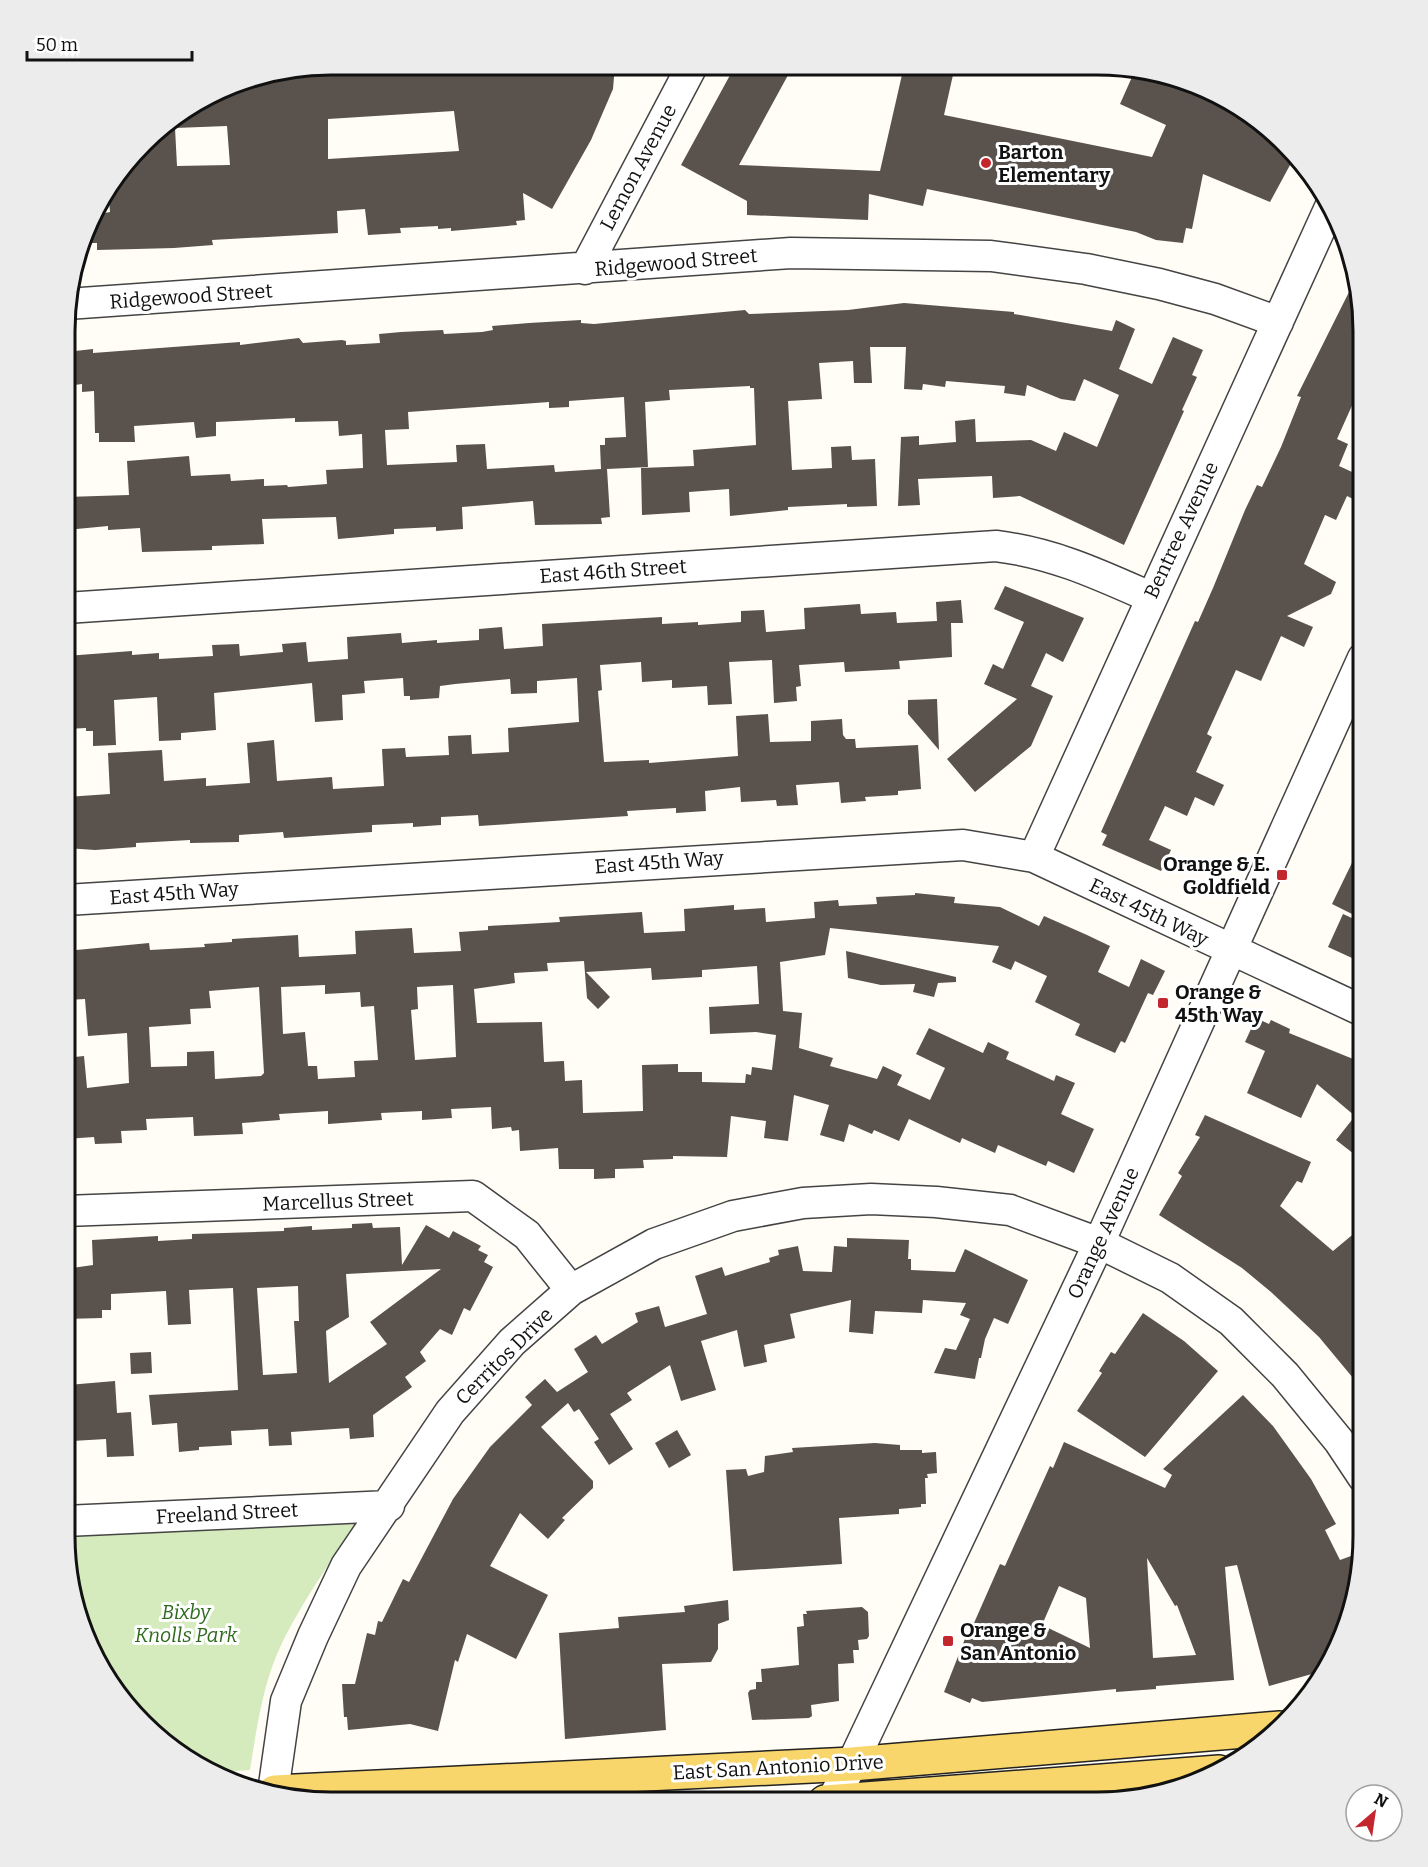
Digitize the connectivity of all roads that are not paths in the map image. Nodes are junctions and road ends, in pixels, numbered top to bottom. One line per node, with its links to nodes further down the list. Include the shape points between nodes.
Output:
1 (687, 75): 3 (street, Lemon Avenue)
2 (1326, 216): 5 (street, Bentree Avenue)
3 (585, 269): 4 (street, Ridgewood Street); 5 (street, Ridgewood Street, via 791,253 991,256 1160,284)
4 (77, 303)
5 (1278, 322): 6 (street, Bentree Avenue)
6 (1150, 597): 7 (street, East 46th Street, via 1061,559 996,546); 9 (street, Bentree Avenue)
7 (75, 607)
8 (1353, 680): 11 (street, Orange Avenue)
9 (1034, 857): 10 (street, East 45th Way, via 963,845); 11 (street, East 45th Way)
10 (75, 899)
11 (1230, 951): 12 (street, East 45th Way); 14 (street, Orange Avenue)
12 (1353, 1006)
13 (75, 1211): 15 (street, Marcellus Street, via 473,1196 526,1235)
14 (1099, 1243): 15 (street, Cerritos Drive, via 1010,1210 871,1199 803,1203 733,1216 654,1244); 16 (street, Cerritos Drive, via 1170,1278 1231,1321 1285,1375); 20 (street, Orange Avenue)
15 (571, 1290): 17 (street, Cerritos Drive, via 513,1342 450,1412)
16 (1353, 1462)
17 (389, 1506): 18 (street, Freeland Street); 22 (street, Cerritos Drive, via 346,1566 286,1701)
18 (75, 1520)
19 (1266, 1729): 20 (main road, East San Antonio Drive)
20 (852, 1764): 23 (main road, East San Antonio Drive); 24 (street, Orange Avenue)
21 (1192, 1774): 25 (main road, East San Antonio Drive)
22 (275, 1786)
23 (305, 1790)
24 (837, 1792)
25 (960, 1792)

